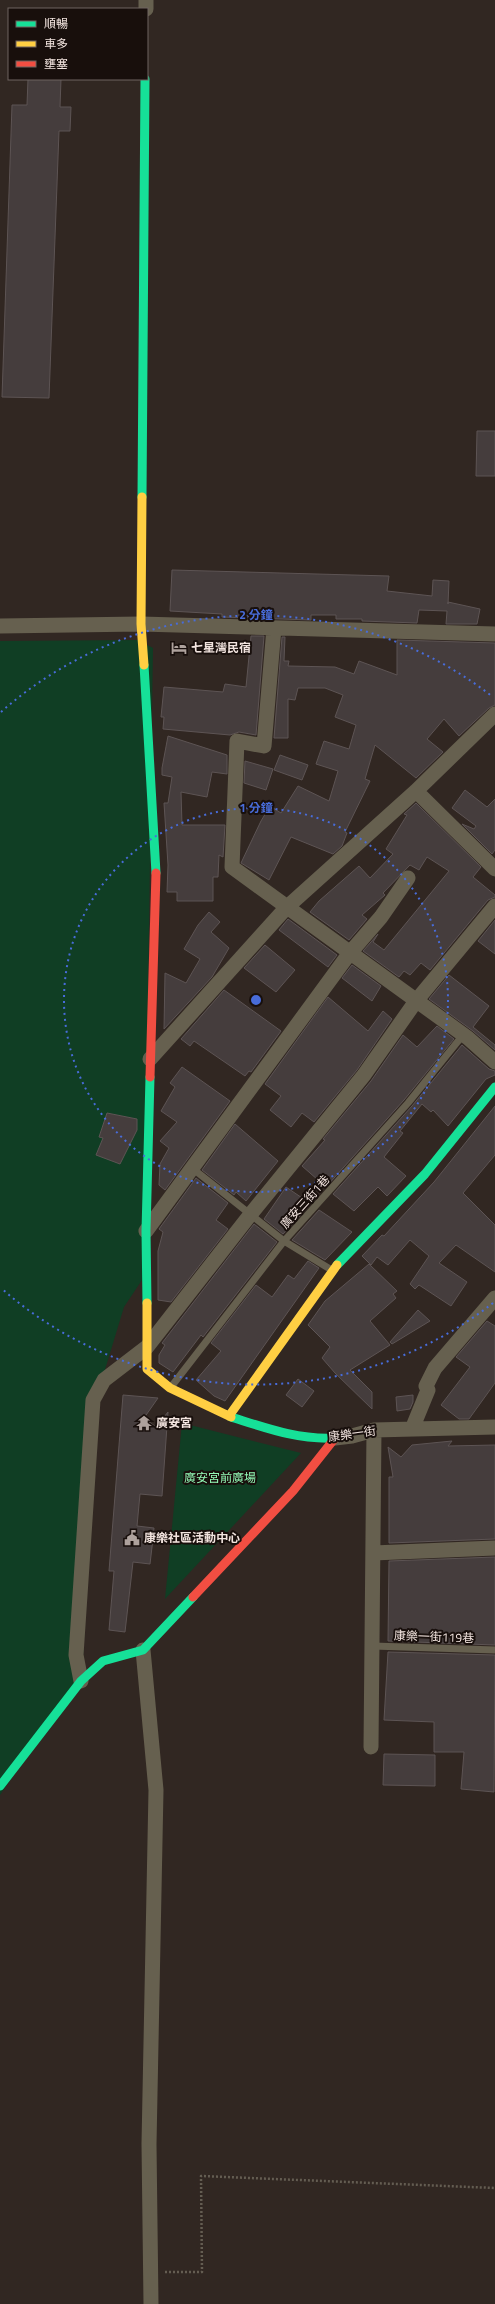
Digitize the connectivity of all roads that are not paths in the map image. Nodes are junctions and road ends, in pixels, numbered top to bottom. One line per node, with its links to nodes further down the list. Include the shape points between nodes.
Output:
1 (145, 80): 2 (street)
2 (141, 624): 3 (street); 4 (street); 15 (street, via 156,866)
3 (0, 626)
4 (274, 628): 5 (street); 11 (street, via 264,746 237,741 232,867)
5 (495, 634)
6 (495, 714): 7 (street)
7 (416, 791): 8 (street); 11 (street)
8 (495, 869)
9 (408, 878): 12 (street, via 381,917)
10 (495, 906): 13 (street)
11 (286, 908): 12 (street); 15 (street)
12 (349, 954): 13 (street); 18 (street)
13 (416, 1001): 14 (street); 19 (street, via 364,1075)
14 (463, 1035): 16 (street); 21 (lane, 廣安三街1巷, via 408,1103)
15 (150, 1059): 20 (street)
16 (495, 1062)
17 (495, 1087): 22 (street, via 425,1174)
18 (191, 1168): 19 (lane); 20 (street)
19 (250, 1215): 21 (lane); 24 (street)
20 (146, 1230): 24 (street)
21 (284, 1241): 22 (lane); 25 (lane, 廣安三街1巷)
22 (332, 1270): 26 (street)
23 (495, 1298): 28 (street, via 435,1368 426,1386 428,1390)
24 (147, 1347): 25 (street, 康樂一街, via 147,1369); 36 (street, via 104,1380 93,1400 76,1655)
25 (170, 1388): 26 (street, 康樂一街)
26 (229, 1416): 30 (street, 康樂一街, via 287,1435 315,1439)
27 (495, 1427): 28 (street, 康樂一街)
28 (412, 1429): 29 (street, 康樂一街)
29 (374, 1430): 30 (street, 康樂一街); 32 (street)
30 (335, 1438): 34 (street, via 293,1490)
31 (495, 1548): 32 (street)
32 (373, 1553): 33 (street)
33 (373, 1646): 35 (lane, 康樂一街119巷); 37 (street)
34 (143, 1650): 36 (street, via 103,1660); 39 (street, via 156,1790 149,2144)
35 (495, 1650)
36 (81, 1682): 38 (street)
37 (371, 1747)
38 (0, 1786)
39 (151, 2304)

